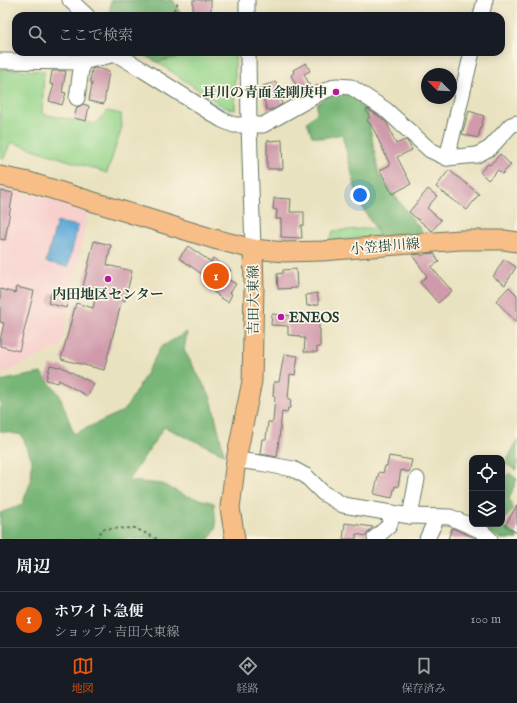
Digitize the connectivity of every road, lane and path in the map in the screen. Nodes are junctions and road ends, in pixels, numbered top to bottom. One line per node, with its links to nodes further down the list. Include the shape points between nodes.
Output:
1 (70, 0): 5 (street)
2 (179, 0): 6 (path)
3 (247, 0): 7 (street)
4 (485, 0): 8 (street)
5 (84, 12)
6 (173, 12)
7 (247, 12)
8 (482, 12)
9 (103, 56): 14 (street)
10 (119, 56): 17 (street, via 222,120 234,125)
11 (248, 56): 17 (street)
12 (471, 56): 18 (street)
13 (0, 61): 14 (street)
14 (82, 62): 15 (street)
15 (78, 98)
16 (517, 123): 18 (street, via 511,125 490,148 477,155)
17 (249, 125): 18 (street, via 263,125 336,86 352,88 386,110 430,150); 21 (street)
18 (447, 158)
19 (0, 176): 21 (main road, 吉田大東線, via 29,182)
20 (517, 242): 21 (main road, 小笠掛川線, via 460,240 285,252)
21 (253, 249): 22 (main road, 吉田大東線, via 252,380)
22 (236, 460): 26 (street, via 294,470 306,476 323,494); 29 (main road, 吉田大東線, via 230,508)
23 (417, 479): 24 (street)
24 (410, 516): 25 (street); 26 (street)
25 (437, 517): 30 (street); 31 (street, via 450,518 480,530)
26 (387, 529)
27 (97, 539): 28 (path, via 102,529 135,528)
28 (157, 539)
29 (235, 539)
30 (427, 539)
31 (490, 539)

